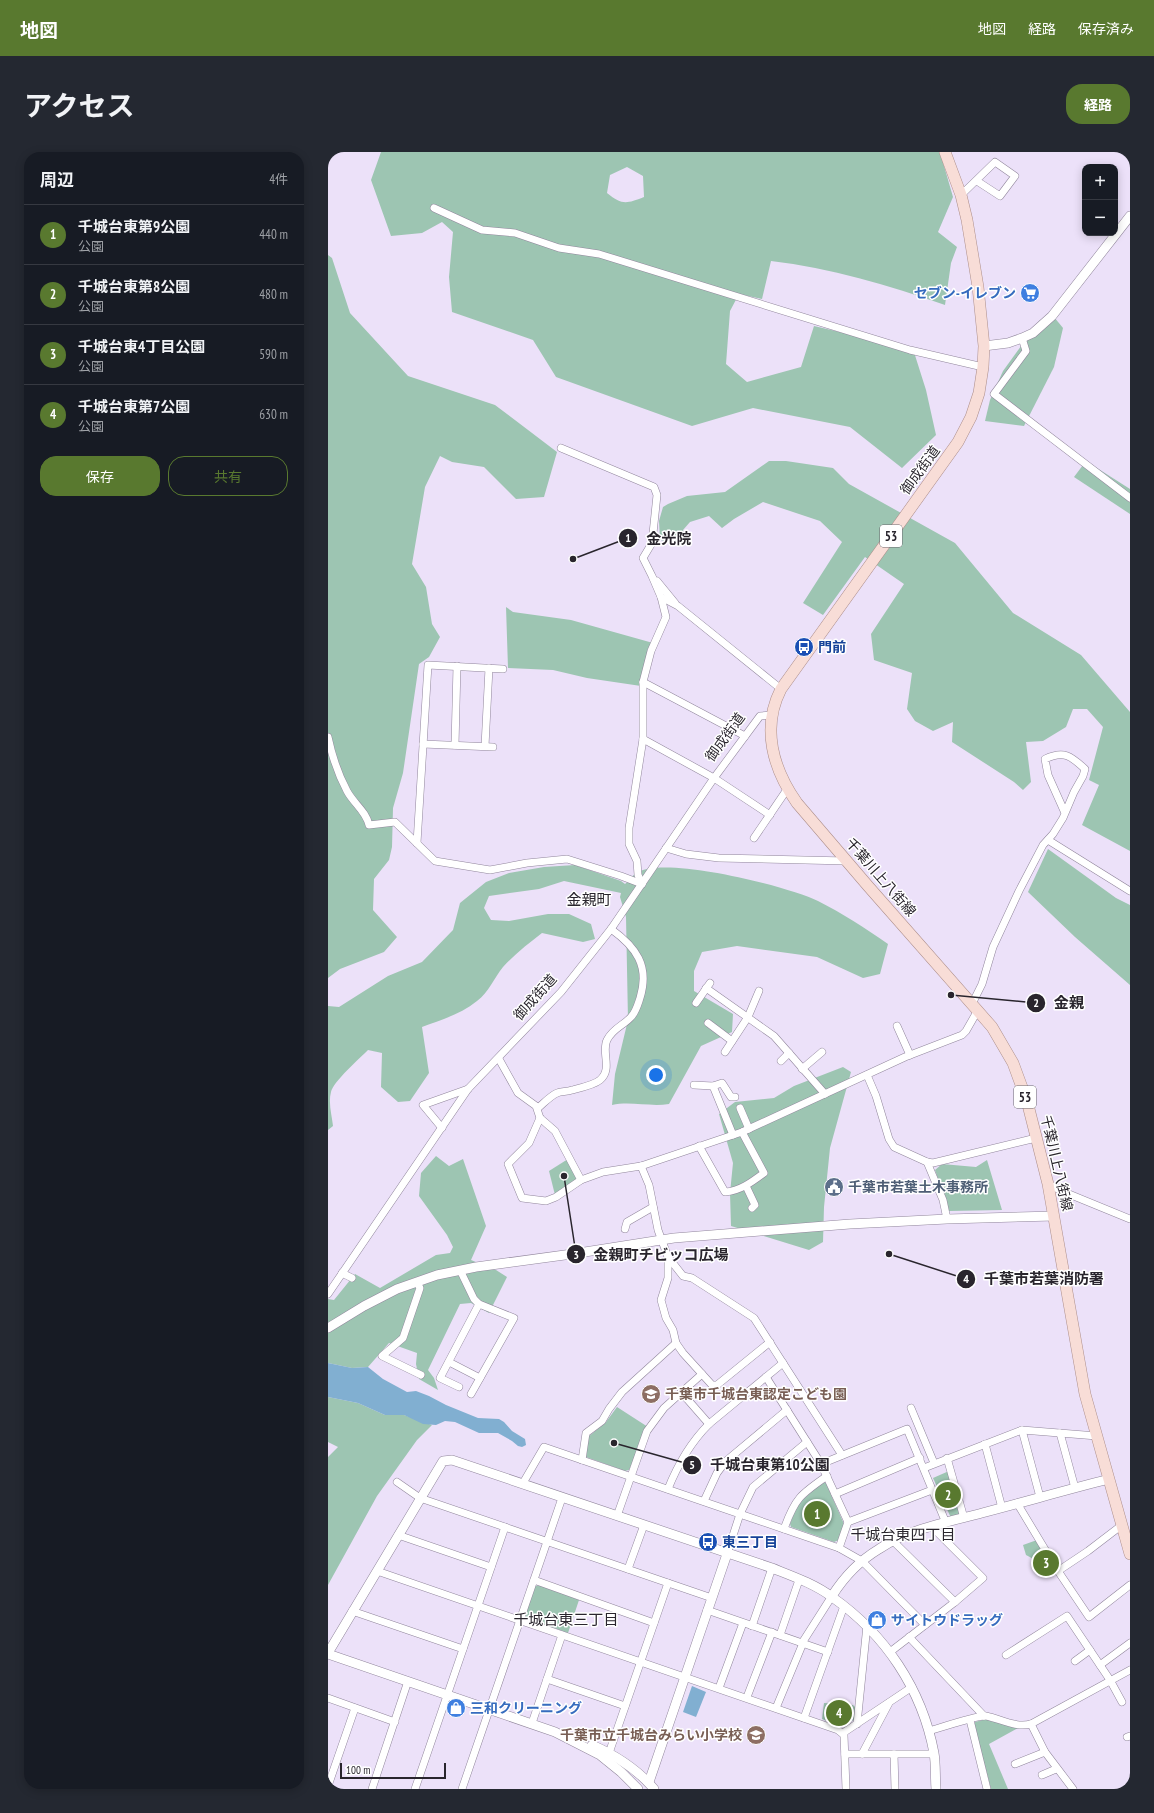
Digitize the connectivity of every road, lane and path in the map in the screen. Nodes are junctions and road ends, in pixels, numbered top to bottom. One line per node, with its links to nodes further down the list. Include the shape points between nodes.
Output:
1 (945, 152): 3 (main road, 53)
2 (977, 180): 2 (street, via 995,162 1015,176 1000,196); 3 (street)
3 (960, 194): 7 (main road, 53, via 977,280)
4 (434, 208): 8 (street, via 482,230 515,233 555,247 600,254 903,348)
5 (1130, 216): 6 (street, via 1052,316)
6 (1022, 338): 7 (street); 10 (street, via 1026,352 994,394)
7 (984, 346): 8 (main road, 御成街道 / 53)
8 (983, 367): 18 (main road, 御成街道 / 53, via 976,405 958,442)
9 (561, 448): 11 (street, via 654,488 657,495 652,543 643,558)
10 (1130, 498)
11 (652, 576): 12 (street); 13 (street)
12 (661, 597): 13 (street); 17 (street, via 666,617 651,651)
13 (678, 606): 18 (street)
14 (457, 666): 15 (street); 23 (street, via 428,665); 24 (street)
15 (489, 668): 16 (street); 24 (street, via 489,746)
16 (502, 669)
17 (643, 682): 20 (street); 22 (street)
18 (781, 689): 19 (main road, 御成街道 / 53)
19 (772, 714): 20 (street, 御成街道, via 760,716); 26 (main road, 千葉川上八街線 / 53, via 771,740 774,756)
20 (745, 736): 25 (street, 御成街道)
21 (328, 737): 31 (street, via 338,773 354,801 368,816 369,825 393,821)
22 (643, 739): 25 (street); 34 (street, via 629,828 629,844 637,861)
23 (423, 744): 24 (street); 31 (street)
24 (455, 745)
25 (714, 778): 28 (street); 32 (street, 御成街道)
26 (788, 788): 28 (street); 33 (main road, 千葉川上八街線 / 53, via 797,803)
27 (1065, 813): 27 (street, via 1048,775 1045,759 1055,754 1070,756 1085,769); 30 (street)
28 (770, 815): 29 (street)
29 (754, 838)
30 (1048, 840): 35 (street); 39 (street, via 1042,845 999,933)
31 (417, 843): 34 (street, via 435,861 464,867 490,870 567,859)
32 (666, 848): 33 (street, via 686,854 719,858); 34 (street, 御成街道)
33 (847, 862): 39 (main road, 千葉川上八街線 / 53)
34 (642, 884): 36 (street, 御成街道)
35 (1130, 891)
36 (611, 929): 48 (street, 御成街道, via 561,992); 57 (street, via 640,959 644,981 636,1010 612,1031 606,1041 607,1068 600,1080 571,1091 558,1092)
37 (759, 991): 40 (street)
38 (696, 1003): 40 (street, via 708,985)
39 (975, 1007): 47 (street, via 962,1035); 64 (main road, 千葉川上八街線 / 53, via 1000,1038 1013,1063 1023,1088)
40 (748, 1017): 43 (street); 46 (street, via 774,1036)
41 (708, 1023): 43 (street)
42 (897, 1026): 47 (street)
43 (732, 1041): 44 (street)
44 (725, 1052)
45 (822, 1052): 50 (street)
46 (789, 1053): 49 (street); 50 (street)
47 (910, 1055): 51 (street)
48 (499, 1059): 54 (street, 御成街道); 57 (street, via 518,1093)
49 (781, 1061)
50 (802, 1069): 55 (street)
51 (867, 1075): 55 (street); 66 (street, via 894,1146)
52 (694, 1085): 53 (street)
53 (713, 1086): 56 (street, via 722,1083 731,1097); 63 (street)
54 (468, 1089): 60 (street, 御成街道); 60 (street, via 423,1105)
55 (825, 1094): 61 (street)
56 (735, 1097)
57 (538, 1108): 59 (street)
58 (740, 1108): 61 (street)
59 (540, 1118): 68 (street, via 554,1131); 68 (street, via 529,1143 508,1164 522,1198 546,1201)
60 (442, 1128): 80 (street, 御成街道)
61 (749, 1129): 62 (street)
62 (742, 1132): 63 (street); 70 (street, via 764,1173)
63 (733, 1135): 65 (street)
64 (1036, 1138): 66 (street, via 933,1163); 69 (main road, 千葉川上八街線 / 53)
65 (699, 1146): 67 (street); 70 (street, via 725,1192)
66 (928, 1162): 74 (street, via 943,1200)
67 (641, 1166): 68 (street, via 603,1172); 71 (street, via 649,1186)
68 (581, 1180)
69 (1048, 1184): 73 (main road, 千葉川上八街線 / 53); 75 (street)
70 (746, 1186): 72 (street, via 755,1205)
71 (653, 1208): 76 (street, via 627,1222); 77 (street)
72 (752, 1208)
73 (1054, 1216): 74 (street); 102 (main road, 千葉川上八街線 / 53, via 1080,1372)
74 (947, 1219): 77 (street, via 850,1224)
75 (1130, 1219)
76 (625, 1229)
77 (662, 1240): 78 (street); 79 (street)
78 (668, 1258): 86 (street, via 683,1276 692,1278 754,1318); 87 (street, via 668,1278 661,1300)
79 (460, 1270): 82 (street); 84 (street)
80 (342, 1273): 81 (street); 83 (street, 御成街道)
81 (352, 1278)
82 (417, 1282): 85 (street, via 377,1299); 91 (street, via 420,1288 406,1332 403,1338 382,1356)
83 (328, 1294)
84 (479, 1304): 88 (street); 92 (street, via 514,1318)
85 (328, 1328)
86 (770, 1342): 89 (street); 90 (street, via 717,1385 712,1384)
87 (676, 1343): 90 (street); 108 (street, via 622,1392 602,1421 586,1433)
88 (449, 1362): 92 (street); 94 (street, via 440,1378)
89 (783, 1362): 93 (street); 105 (street)
90 (702, 1374): 95 (street)
91 (421, 1375)
92 (480, 1378): 96 (street)
93 (766, 1378): 98 (street); 99 (street)
94 (459, 1387)
95 (680, 1392): 99 (street); 113 (street, via 647,1431)
96 (472, 1394)
97 (911, 1408): 109 (street)
98 (787, 1410): 103 (street); 124 (street, via 726,1461)
99 (709, 1424): 118 (street, via 683,1456)
100 (1022, 1430): 101 (street); 104 (street); 121 (street)
101 (1060, 1433): 102 (street); 117 (street)
102 (1097, 1436): 114 (main road, 千葉川上八街線 / 53)
103 (807, 1442): 110 (street); 127 (street, via 754,1486)
104 (985, 1444): 107 (street); 126 (street)
105 (842, 1455): 106 (street, via 907,1429); 110 (street)
106 (920, 1458): 111 (street); 120 (street)
107 (947, 1458): 109 (street); 129 (street)
108 (582, 1460): 113 (street); 116 (street, via 544,1447)
109 (934, 1463): 111 (street)
110 (821, 1464): 112 (street)
111 (924, 1468): 119 (street)
112 (827, 1476): 120 (street); 136 (street, via 794,1503)
113 (630, 1477): 118 (street); 128 (street)
114 (1109, 1479): 117 (street); 133 (main road, 千葉川上八街線 / 53)
115 (397, 1482): 122 (street)
116 (523, 1484): 122 (street, via 448,1460 443,1461); 123 (street)
117 (1075, 1488): 121 (street)
118 (668, 1489): 124 (street)
119 (932, 1490): 130 (street); 131 (street)
120 (835, 1494): 130 (street)
121 (1040, 1497): 125 (street)
122 (420, 1498): 134 (street); 137 (street)
123 (562, 1498): 128 (street); 139 (street)
124 (704, 1500): 127 (street)
125 (1017, 1503): 126 (street); 148 (street)
126 (1002, 1508): 129 (street)
127 (740, 1514): 136 (street); 141 (street)
128 (617, 1516): 132 (street)
129 (964, 1518): 131 (street)
130 (848, 1522): 140 (street)
131 (946, 1522): 135 (street)
132 (644, 1525): 141 (street); 146 (street)
133 (1122, 1525): 142 (main road, 千葉川上八街線 / 53); 148 (street)
134 (505, 1527): 139 (street); 144 (street)
135 (932, 1527): 138 (street); 155 (street, via 983,1578)
136 (784, 1529): 140 (street)
137 (398, 1534): 144 (street); 147 (street)
138 (893, 1541): 143 (street); 155 (street)
139 (547, 1542): 146 (street); 149 (street)
140 (839, 1548): 143 (street)
141 (727, 1554): 145 (street); 154 (street)
142 (1130, 1554)
143 (862, 1561): 153 (street, via 849,1573); 164 (street)
144 (491, 1567): 156 (street)
145 (772, 1568): 150 (street); 165 (street)
146 (628, 1569): 151 (street)
147 (377, 1571): 156 (street); 159 (street)
148 (1058, 1571): 152 (street, via 1090,1617)
149 (534, 1580): 160 (street); 161 (street)
150 (799, 1580): 153 (street); 168 (street)
151 (668, 1583): 154 (street); 161 (street)
152 (1130, 1585)
153 (832, 1596): 157 (street); 170 (street)
154 (712, 1598): 158 (street)
155 (955, 1602): 164 (street)
156 (478, 1605): 160 (street); 172 (street)
157 (844, 1606): 163 (street); 174 (street)
158 (708, 1610): 162 (street); 182 (street)
159 (352, 1612): 172 (street); 176 (street)
160 (519, 1620): 167 (street); 196 (street)
161 (654, 1623): 179 (street)
162 (743, 1623): 165 (street); 187 (street)
163 (866, 1625): 175 (street); 202 (street)
164 (925, 1625): 169 (street)
165 (752, 1626): 166 (street)
166 (772, 1632): 168 (street); 189 (street)
167 (562, 1634): 179 (street); 183 (street)
168 (780, 1635): 170 (street)
169 (909, 1637): 175 (street); 197 (street)
170 (802, 1643): 174 (street); 195 (street)
171 (1130, 1643): 180 (street)
172 (463, 1649): 188 (street)
173 (1090, 1650): 177 (street, via 1067,1616); 178 (street); 180 (street)
174 (828, 1652): 198 (street)
175 (890, 1652): 186 (street)
176 (328, 1654): 185 (street)
177 (1006, 1655)
178 (1075, 1661)
179 (641, 1662): 182 (street); 193 (street)
180 (1100, 1665): 184 (street)
181 (1130, 1670): 184 (street)
182 (685, 1676): 187 (street); 217 (street)
183 (547, 1679): 193 (street); 201 (street)
184 (1110, 1680): 192 (street, via 1114,1696); 203 (street)
185 (408, 1681): 188 (street); 200 (street)
186 (912, 1687): 191 (street); 204 (street)
187 (719, 1688): 189 (street)
188 (447, 1695): 196 (street); 219 (street)
189 (747, 1697): 195 (street)
190 (328, 1698): 194 (street)
191 (889, 1702): 202 (street); 210 (street)
192 (1122, 1702)
193 (625, 1706): 208 (street)
194 (355, 1708): 200 (street); 216 (street)
195 (776, 1708): 198 (street)
196 (489, 1709): 201 (street); 220 (street)
197 (984, 1716): 199 (street); 203 (street, via 1025,1726)
198 (804, 1718): 206 (street)
199 (970, 1720): 204 (street); 225 (street)
200 (395, 1722): 218 (street)
201 (532, 1723): 205 (street)
202 (857, 1724): 206 (street)
203 (1031, 1724): 207 (street)
204 (929, 1731): 212 (street)
205 (555, 1732): 208 (street); 221 (street, via 600,1755)
206 (843, 1733): 209 (street)
207 (1045, 1752): 213 (street); 214 (street)
208 (609, 1753): 217 (street)
209 (845, 1754): 210 (street); 222 (street)
210 (862, 1754): 211 (street)
211 (894, 1754): 212 (street); 223 (street)
212 (934, 1754): 224 (street)
213 (1015, 1764)
214 (1056, 1769): 215 (street); 226 (street)
215 (1042, 1775)
216 (328, 1786)
217 (652, 1786)
218 (372, 1789)
219 (415, 1789)
220 (462, 1789)
221 (638, 1789)
222 (846, 1789)
223 (894, 1789)
224 (936, 1789)
225 (987, 1789)
226 (1073, 1789)

